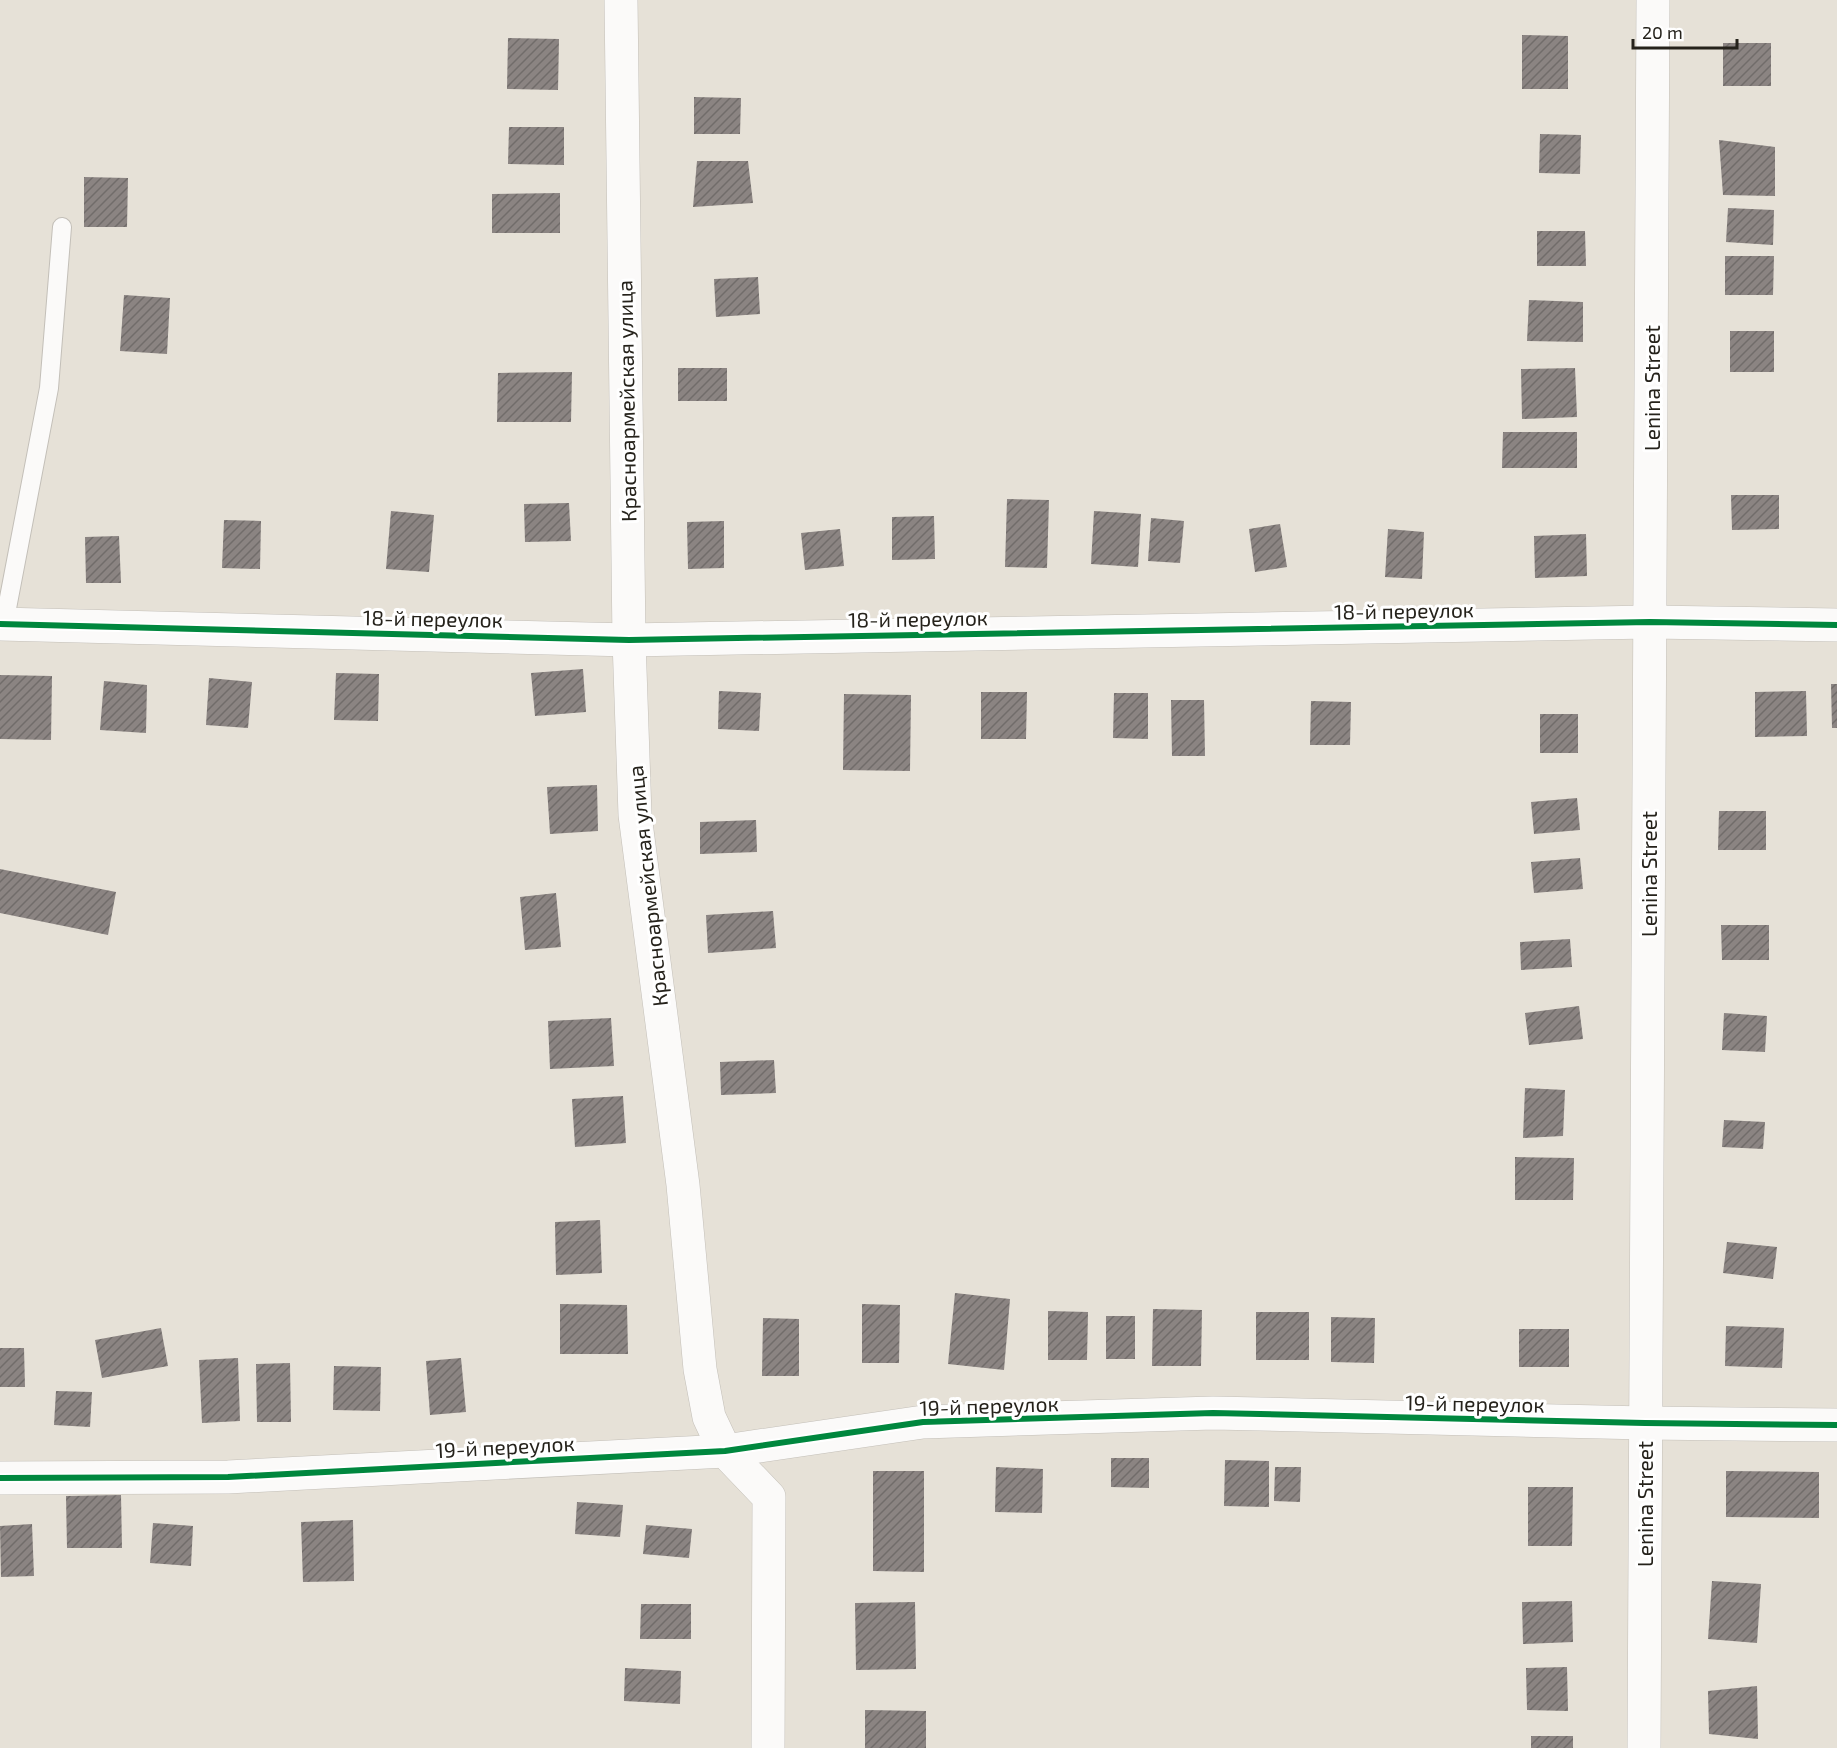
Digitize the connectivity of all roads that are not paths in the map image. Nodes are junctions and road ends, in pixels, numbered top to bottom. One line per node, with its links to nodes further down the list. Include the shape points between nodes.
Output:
1 (621, 0): 7 (street, Красноармейская улица)
2 (1653, 0): 4 (street, Lenina Street)
3 (62, 226): 5 (lane, via 49,388)
4 (1650, 622): 6 (street, 18-й переулок); 7 (street, 18-й переулок); 8 (street, Lenina Street)
5 (2, 624): 7 (street, 18-й переулок)
6 (1837, 625)
7 (628, 640): 10 (street, Красноармейская улица, via 635,815 683,1185 700,1369 709,1417)
8 (1645, 1423): 9 (street, 19-й переулок); 10 (street, 19-й переулок, via 1201,1413 923,1422); 13 (street, Lenina Street)
9 (1837, 1425)
10 (725, 1451): 11 (street, 19-й переулок, via 228,1477); 12 (street, Красноармейская улица, via 769,1497)
11 (0, 1478)
12 (768, 1748)
13 (1644, 1748)

